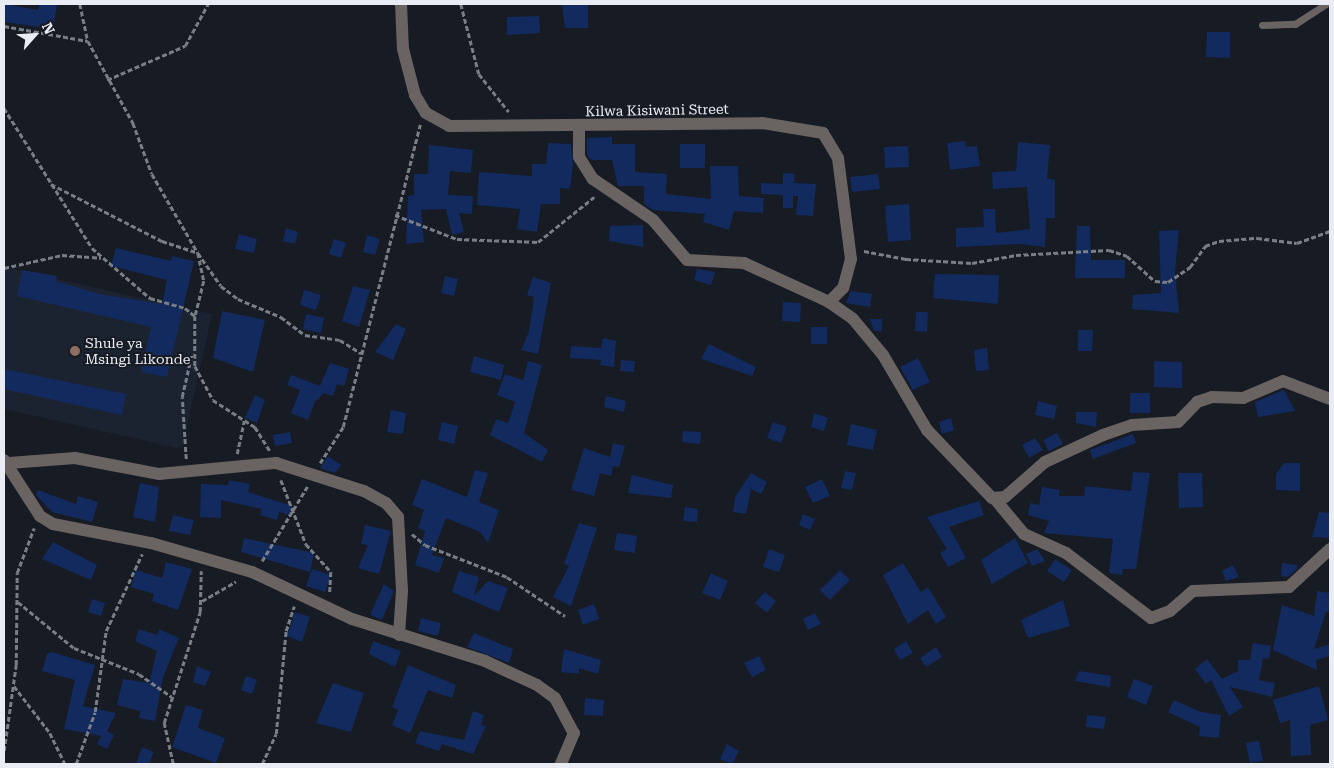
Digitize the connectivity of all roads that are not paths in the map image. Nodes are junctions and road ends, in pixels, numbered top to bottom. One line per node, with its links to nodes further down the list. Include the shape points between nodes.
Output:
1 (401, 4): 4 (street, Kilwa Kisiwani Street, via 406,63 414,95 426,113 449,126)
2 (1326, 4): 3 (lane, via 1295,24)
3 (1262, 25)
4 (579, 126): 5 (street, via 579,157 593,179 654,220 687,260 744,263); 5 (street, Kilwa Kisiwani Street, via 762,123 823,133 838,158 849,224 848,274 843,288)
5 (829, 302): 8 (street, via 870,336 926,430 985,495)
6 (1330, 399): 8 (street, via 1283,381 1243,398 1203,399 1178,422 1116,429 1045,462 1005,497)
7 (6, 462): 10 (street, via 40,516 98,536 151,543 252,572 326,607); 10 (street, via 75,458 159,474 276,463 364,491 386,503 398,517 402,591)
8 (994, 498): 9 (street, via 1024,534 1066,553 1151,618 1170,611 1193,591 1289,587)
9 (1330, 549)
10 (399, 635): 11 (street, via 485,661 555,698 574,733)
11 (561, 764)

